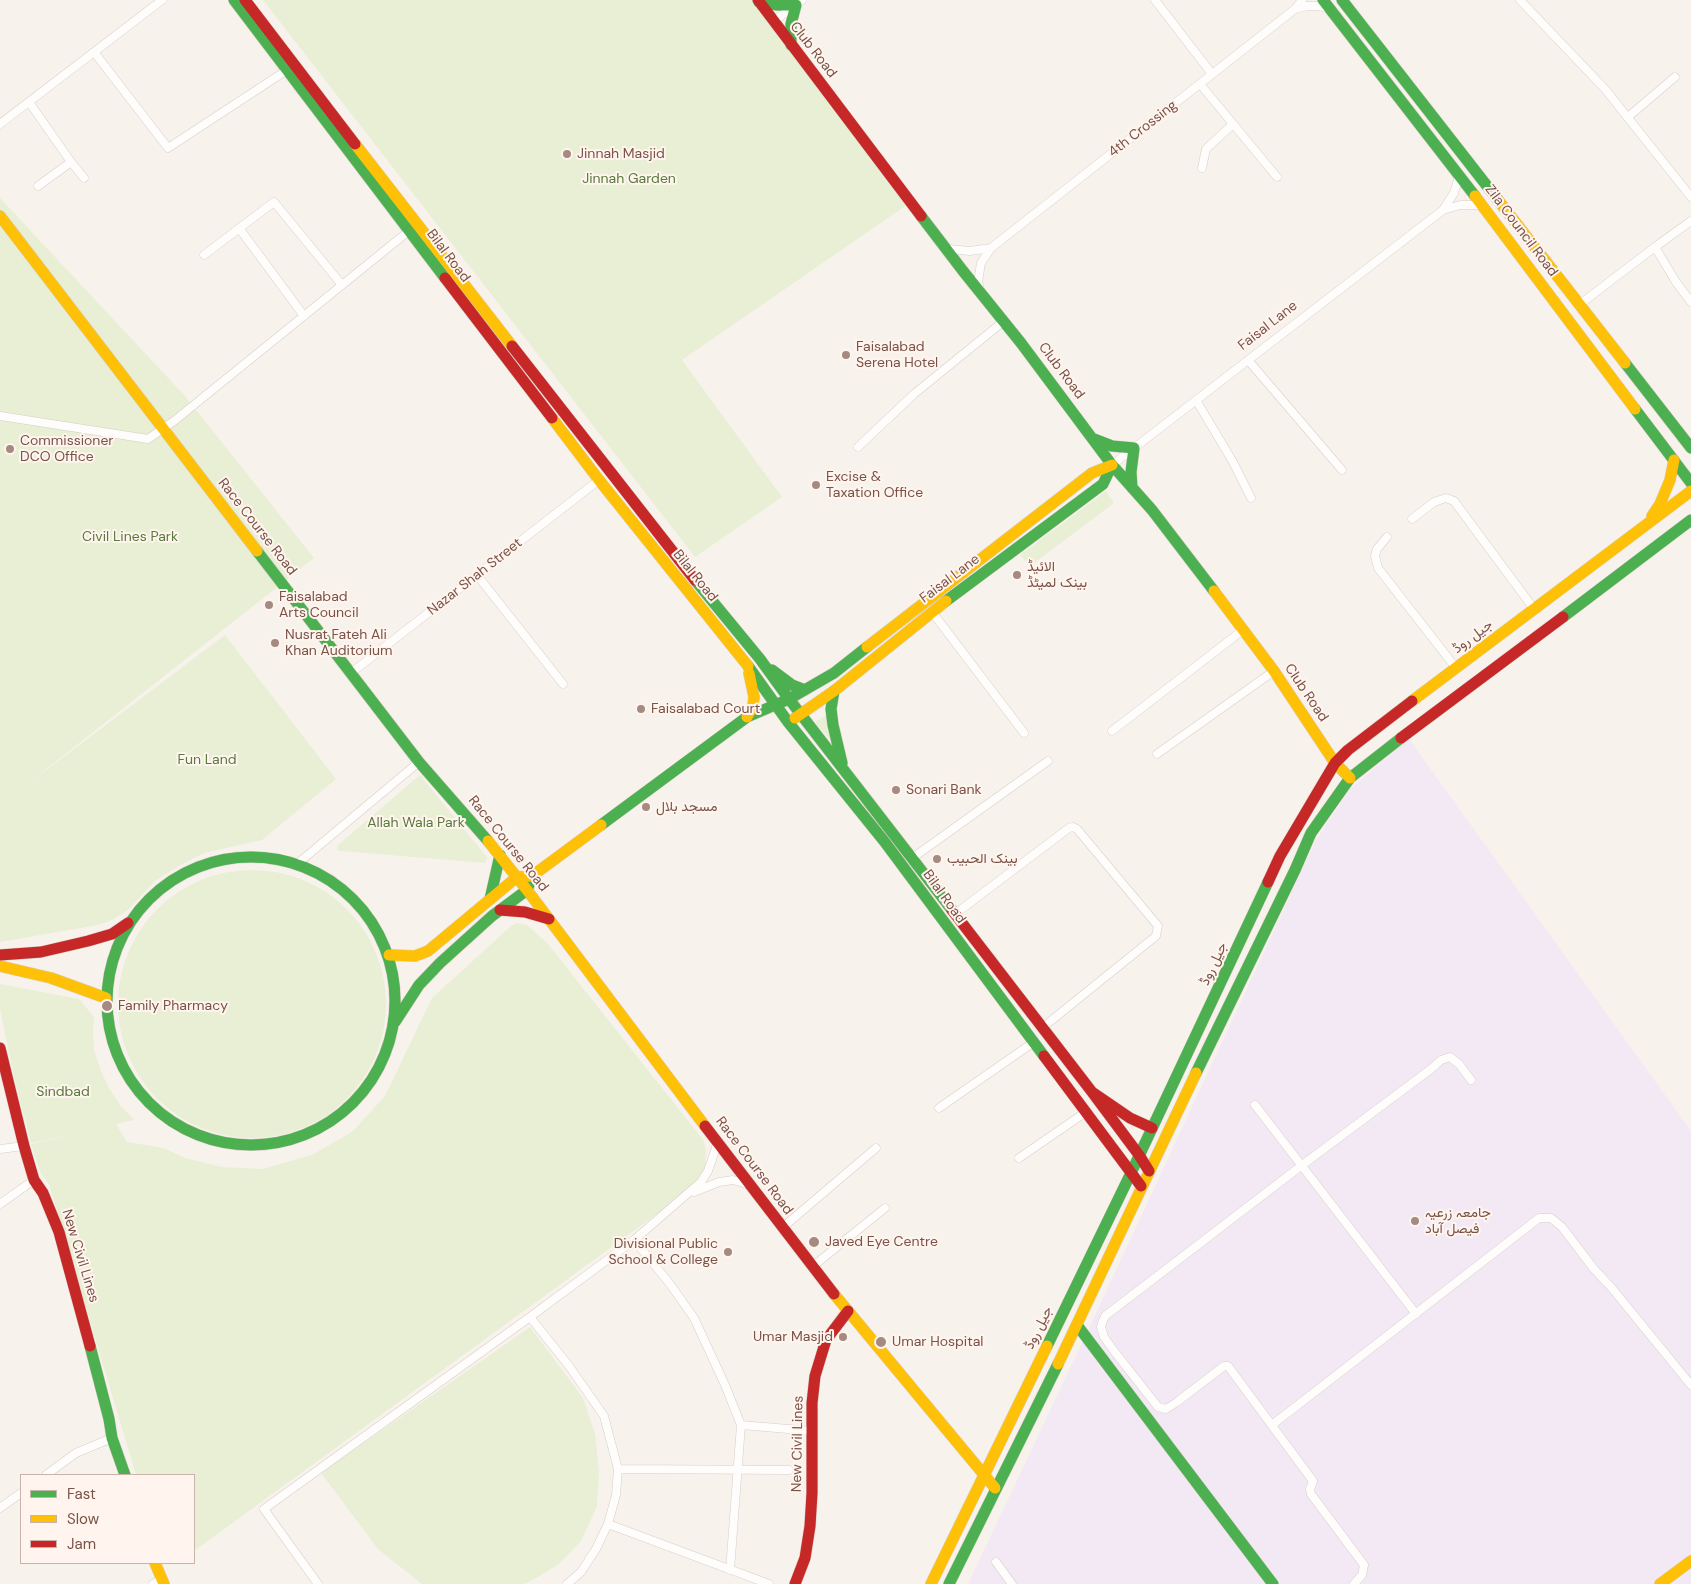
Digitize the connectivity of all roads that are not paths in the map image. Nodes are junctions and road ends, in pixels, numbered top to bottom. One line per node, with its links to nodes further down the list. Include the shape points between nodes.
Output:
1 (162, 0): 14 (street)
2 (234, 0): 15 (main road, Bilal Road)
3 (246, 0): 72 (main road, Bilal Road, via 416,223)
4 (1155, 0): 16 (street)
5 (1302, 0): 11 (street, 4th Crossing)
6 (1342, 0): 43 (main road, Zila Council Road)
7 (1520, 0): 20 (street)
8 (758, 1): 9 (main road, via 777,5); 12 (main road, Club Road)
9 (799, 2): 12 (street); 13 (main road, via 790,24)
10 (1327, 4): 11 (street); 25 (main road, Zila Council Road)
11 (1295, 9): 16 (street, 4th Crossing)
12 (773, 22): 13 (main road, Club Road)
13 (791, 45): 38 (main road, Club Road)
14 (94, 52): 15 (street, via 168,148); 19 (street)
15 (288, 70): 35 (main road, Bilal Road)
16 (1212, 74): 18 (street, 4th Crossing)
17 (1675, 77): 20 (street)
18 (1200, 84): 22 (street); 37 (street, 4th Crossing)
19 (29, 102): 21 (street); 23 (street)
20 (1628, 117): 29 (street)
21 (0, 124)
22 (1233, 124): 24 (street, via 1206,149); 26 (street)
23 (71, 162): 27 (street); 28 (street)
24 (1202, 168)
25 (1458, 174): 30 (main road, Zila Council Road); 31 (street, Faisal Lane, via 1454,193)
26 (1277, 177)
27 (84, 178)
28 (38, 186)
29 (1691, 197)
30 (1484, 208): 31 (street, Faisal Lane, via 1460,205); 54 (main road, Zila Council Road)
31 (1443, 210): 46 (street, Faisal Lane)
32 (0, 216): 49 (main road, Race Course Road)
33 (1691, 221): 36 (street)
34 (239, 228): 39 (street); 40 (street, via 274,202); 44 (street)
35 (410, 230): 40 (street); 57 (main road, Bilal Road)
36 (1655, 246): 42 (street); 43 (street)
37 (991, 248): 38 (street, via 970,251); 41 (street, via 981,263)
38 (948, 249): 41 (main road, Club Road)
39 (204, 255)
40 (342, 285): 44 (street)
41 (980, 291): 45 (main road, Club Road)
42 (1691, 302)
43 (1579, 305): 53 (main road, Zila Council Road)
44 (304, 316): 49 (street)
45 (1004, 321): 50 (main road, Club Road); 51 (street, via 914,394)
46 (1248, 360): 47 (street, Faisal Lane); 56 (street)
47 (1196, 400): 52 (street, Faisal Lane); 61 (street)
48 (0, 416): 49 (street, via 148,439)
49 (163, 429): 76 (main road, Race Course Road)
50 (1092, 438): 52 (main road, via 1112,446); 55 (main road, Club Road)
51 (858, 447)
52 (1134, 448): 55 (street, Faisal Lane); 59 (main road)
53 (1691, 448)
54 (1674, 460): 58 (main road, Zila Council Road); 64 (main road, via 1664,496)
55 (1112, 464): 59 (main road, Club Road); 70 (main road, Faisal Lane, via 1103,484); 78 (main road, Faisal Lane, via 1092,473 834,673)
56 (1342, 470)
57 (600, 480): 68 (street, Nazar Shah Street); 73 (main road, Bilal Road)
58 (1691, 483)
59 (1132, 488): 71 (main road, Club Road)
60 (1691, 491): 64 (main road, جیل روڈ)
61 (1251, 498)
62 (1412, 519): 69 (street, via 1434,502 1446,498 1454,501)
63 (1691, 520): 66 (main road)
64 (1647, 525): 69 (main road, جیل روڈ)
65 (1691, 528): 66 (main road)
66 (1678, 530): 92 (main road)
67 (1387, 537): 74 (street, via 1377,549 1378,568)
68 (478, 575): 76 (street, Nazar Shah Street); 77 (street)
69 (1534, 610): 74 (main road, جیل روڈ)
70 (932, 612): 79 (main road, Faisal Lane); 86 (street)
71 (1243, 630): 75 (main road, Club Road); 85 (street)
72 (760, 659): 78 (main road, via 778,676); 80 (main road, Bilal Road)
73 (746, 665): 81 (main road, Bilal Road); 83 (main road, via 754,697)
74 (1456, 668): 90 (main road, جیل روڈ)
75 (1274, 671): 87 (street); 90 (main road, Club Road)
76 (350, 673): 89 (main road, Race Course Road)
77 (563, 684)
78 (805, 690): 80 (main road, Faisal Lane)
79 (834, 691): 82 (main road, Faisal Lane); 91 (main road, via 833,725)
80 (789, 699): 81 (main road, Faisal Lane); 82 (main road, Bilal Road)
81 (775, 704): 83 (main road, Faisal Lane); 84 (main road, Bilal Road)
82 (801, 714): 84 (main road, Faisal Lane); 91 (main road, Bilal Road)
83 (747, 717): 96 (main road, Faisal Lane)
84 (788, 722): 110 (main road, Bilal Road, via 884,841)
85 (1112, 731)
86 (1024, 733)
87 (1157, 754)
88 (1048, 761): 94 (street)
89 (419, 762): 93 (main road, Race Course Road); 95 (street)
90 (1334, 763): 92 (main road, Club Road); 117 (main road, جیل روڈ, via 1280,856)
91 (844, 770): 94 (main road, Bilal Road)
92 (1350, 778): 125 (main road, via 1311,833)
93 (500, 855): 97 (main road, Race Course Road); 99 (main road)
94 (912, 859): 101 (main road, Bilal Road)
95 (297, 864): 103 (main road, via 272,858 246,857 204,865 166,884); 105 (main road, via 329,879 353,898 372,922)
96 (532, 876): 97 (main road); 98 (main road)
97 (517, 877): 98 (main road, Race Course Road); 99 (main road)
98 (527, 890): 100 (main road); 102 (main road, Race Course Road)
99 (490, 899): 105 (main road, via 428,951 415,956)
100 (500, 910): 102 (main road, via 525,912); 108 (main road, via 419,985)
101 (955, 914): 109 (main road, Bilal Road); 109 (street, via 1073,827 1078,828 1158,926 1156,936)
102 (549, 919): 118 (main road, Race Course Road)
103 (130, 922): 104 (main road, via 112,934 88,941 41,952); 107 (main road, via 117,945 109,971)
104 (0, 955)
105 (389, 955): 108 (main road, via 396,998)
106 (0, 966): 107 (main road, via 51,978)
107 (106, 998): 108 (main road, via 112,1041 130,1080 144,1098 177,1125 197,1135 239,1145 261,1145 304,1136 341,1114 357,1099 382,1064)
108 (394, 1022)
109 (1042, 1028): 113 (main road, Bilal Road)
110 (1034, 1042): 115 (street); 116 (main road, Bilal Road)
111 (0, 1048): 119 (main road, New Civil Lines)
112 (1471, 1080): 124 (street, via 1450,1057 1441,1060)
113 (1092, 1092): 117 (main road, via 1130,1118); 122 (main road, Bilal Road)
114 (1255, 1105): 124 (street)
115 (939, 1108)
116 (1086, 1112): 123 (street); 126 (main road, Bilal Road)
117 (1152, 1128): 122 (main road, جیل روڈ)
118 (718, 1142): 128 (main road, Race Course Road); 130 (street, via 708,1170)
119 (24, 1146): 121 (street); 127 (main road, New Civil Lines)
120 (876, 1148): 133 (street)
121 (0, 1149)
122 (1139, 1155): 125 (main road, Bilal Road); 126 (main road, جیل روڈ)
123 (1019, 1158)
124 (1301, 1166): 137 (street); 142 (street, via 1105,1316 1101,1327 1114,1351 1158,1406 1171,1407 1228,1366)
125 (1149, 1171): 129 (main road)
126 (1131, 1173): 129 (main road, Bilal Road); 150 (main road, جیل روڈ)
127 (34, 1180): 131 (street); 144 (main road, New Civil Lines, via 59,1232)
128 (750, 1185): 130 (street, via 733,1180 719,1182); 133 (main road, Race Course Road)
129 (1141, 1186): 139 (main road)
130 (688, 1195): 134 (street)
131 (0, 1204)
132 (885, 1208): 135 (street)
133 (782, 1228): 135 (main road, Race Course Road)
134 (634, 1240): 138 (street); 141 (street, via 694,1318)
135 (812, 1267): 136 (main road, Race Course Road)
136 (848, 1311): 143 (main road, New Civil Lines, via 826,1340 812,1402); 150 (main road, Race Course Road)
137 (1416, 1314): 140 (street, via 1540,1218 1551,1218 1562,1227); 142 (street)
138 (530, 1317): 145 (street, via 604,1416); 160 (street, via 264,1509)
139 (1077, 1325): 151 (main road); 167 (main road)
140 (1691, 1385)
141 (741, 1425): 143 (street); 146 (street)
142 (1272, 1425): 168 (street, via 1313,1481 1311,1494 1364,1565 1362,1575)
143 (812, 1431): 163 (main road, New Civil Lines, via 810,1526 806,1558)
144 (112, 1438): 148 (street, via 76,1453); 149 (main road, New Civil Lines)
145 (618, 1469): 146 (street); 154 (street, via 616,1495)
146 (738, 1470): 147 (street); 158 (street)
147 (789, 1470)
148 (47, 1474)
149 (125, 1474)
150 (983, 1476): 151 (main road, Race Course Road); 164 (main road, جیل روڈ)
151 (995, 1488): 165 (main road)
152 (20, 1494): 153 (street)
153 (0, 1508)
154 (608, 1524): 158 (street); 161 (street, via 581,1572)
155 (1691, 1561): 169 (main road)
156 (996, 1562): 166 (street)
157 (155, 1564): 159 (main road)
158 (730, 1570): 162 (street)
159 (160, 1582)
160 (318, 1584)
161 (567, 1584)
162 (769, 1584)
163 (795, 1584)
164 (931, 1584)
165 (949, 1584)
166 (1012, 1584)
167 (1273, 1584)
168 (1354, 1584)
169 (1660, 1584)

